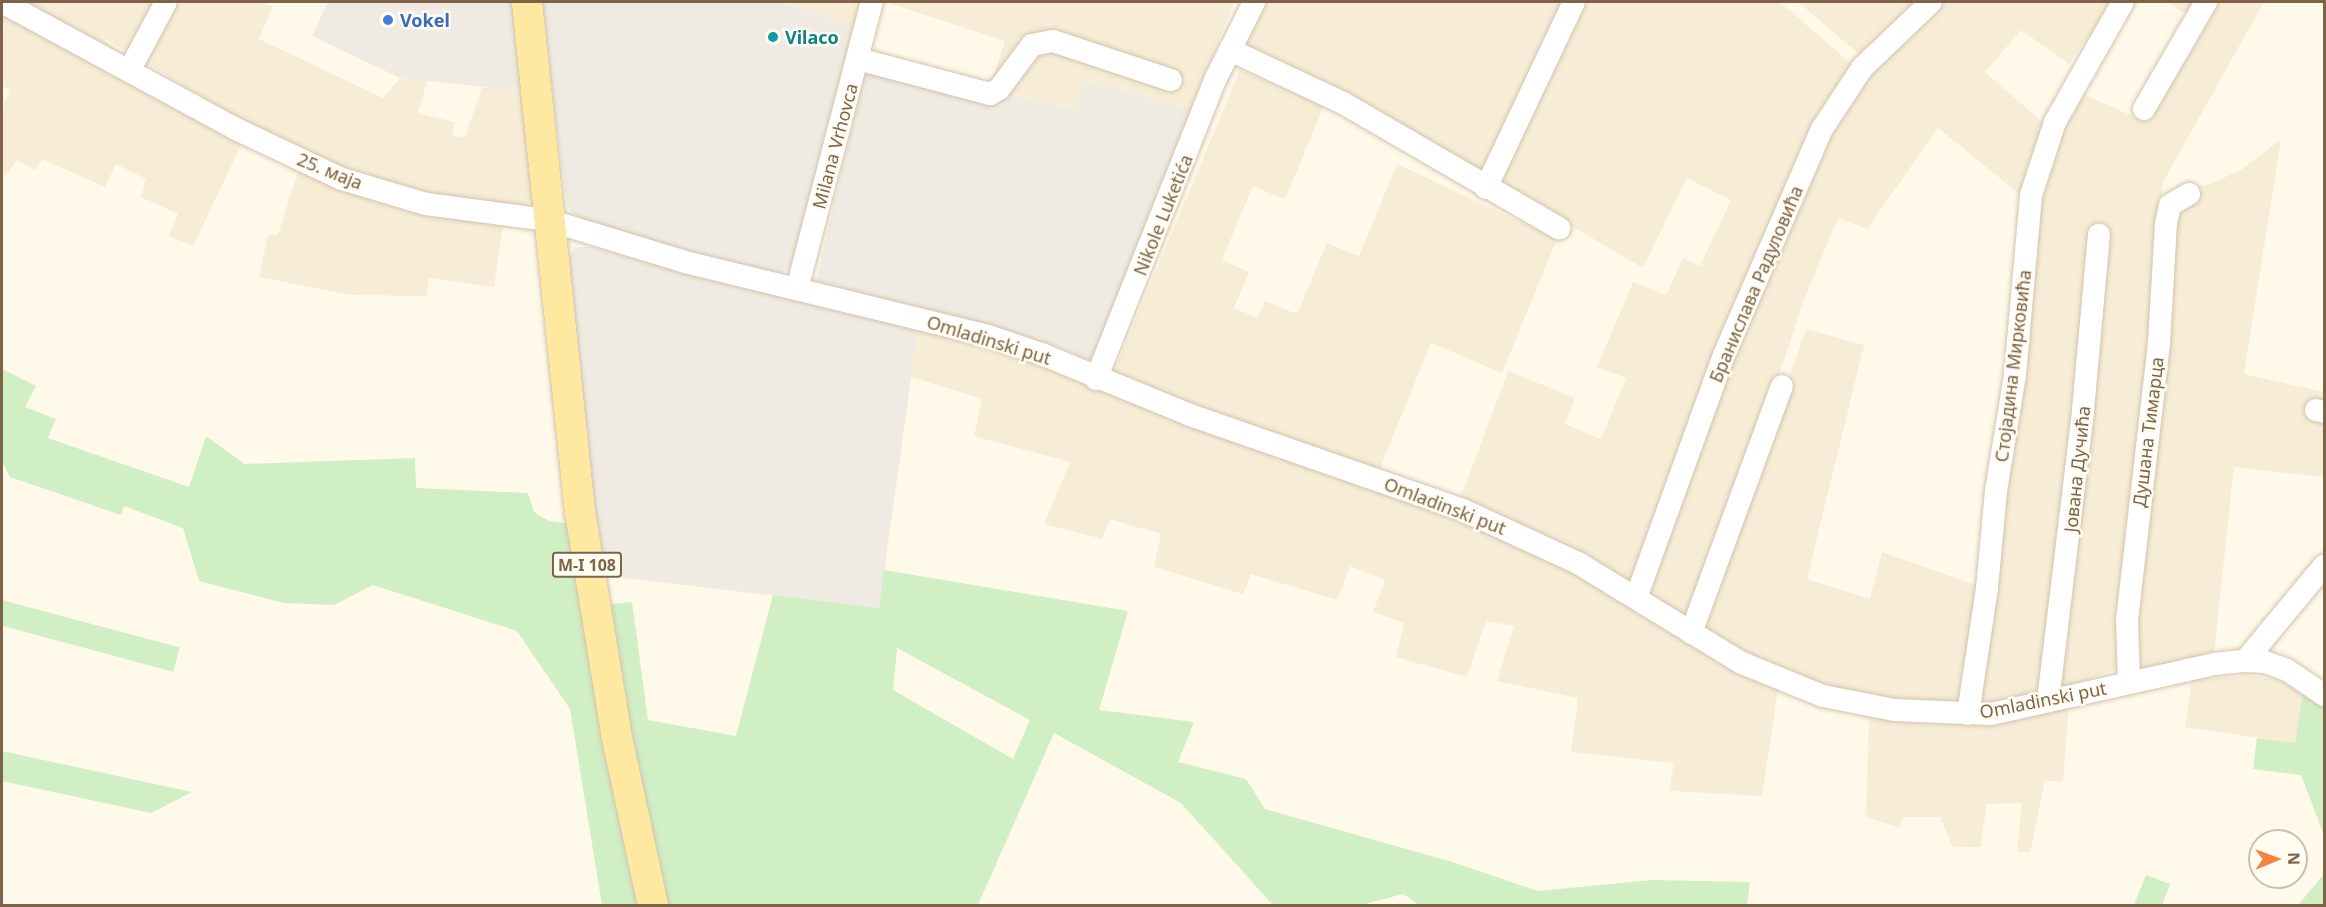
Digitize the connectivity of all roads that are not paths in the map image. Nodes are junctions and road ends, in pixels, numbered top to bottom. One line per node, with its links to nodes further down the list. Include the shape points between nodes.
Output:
1 (2, 2): 12 (street, 25. маја)
2 (166, 2): 12 (street)
3 (527, 2): 17 (main road, M-I 108)
4 (872, 2): 11 (street, Milana Vrhovca)
5 (1254, 2): 10 (street, Nikole Luketića)
6 (1574, 2): 15 (street)
7 (1930, 2): 24 (street, Бранислава Радуловића, via 1862,68 1822,129 1724,355)
8 (2123, 2): 30 (street, Стојадина Мирковића, via 2055,122 2031,195 2015,375)
9 (2206, 2): 14 (street)
10 (1230, 50): 15 (street, via 1343,104); 21 (street, Nikole Luketića)
11 (858, 58): 13 (street, via 990,94 999,89 1032,45 1053,40); 20 (street, Milana Vrhovca)
12 (129, 71): 17 (street, 25. маја, via 236,129 342,179 426,204)
13 (1171, 80)
14 (2144, 109)
15 (1486, 188): 18 (street)
16 (2188, 194): 27 (street, Душана Тимарца, via 2169,205 2166,224 2159,344 2127,620)
17 (548, 220): 20 (street, Omladinski put, via 685,262); 31 (main road, M-I 108, via 576,483 596,626)
18 (1559, 228)
19 (2098, 235): 29 (street, Јована Дучића, via 2082,421)
20 (797, 290): 21 (street, Omladinski put, via 988,336 1044,355)
21 (1096, 379): 24 (street, Omladinski put, via 1463,510 1578,562)
22 (1782, 386): 25 (street)
23 (2325, 566): 26 (street)
24 (1636, 598): 25 (street, Omladinski put)
25 (1691, 633): 30 (street, Omladinski put, via 1742,663 1823,696 1895,710)
26 (2245, 661): 27 (street, Omladinski put); 28 (street, Omladinski put, via 2265,662 2287,670)
27 (2129, 682): 29 (street, Omladinski put)
28 (2325, 695)
29 (2048, 701): 30 (street, Omladinski put, via 1991,714)
30 (1968, 714)
31 (653, 906)

